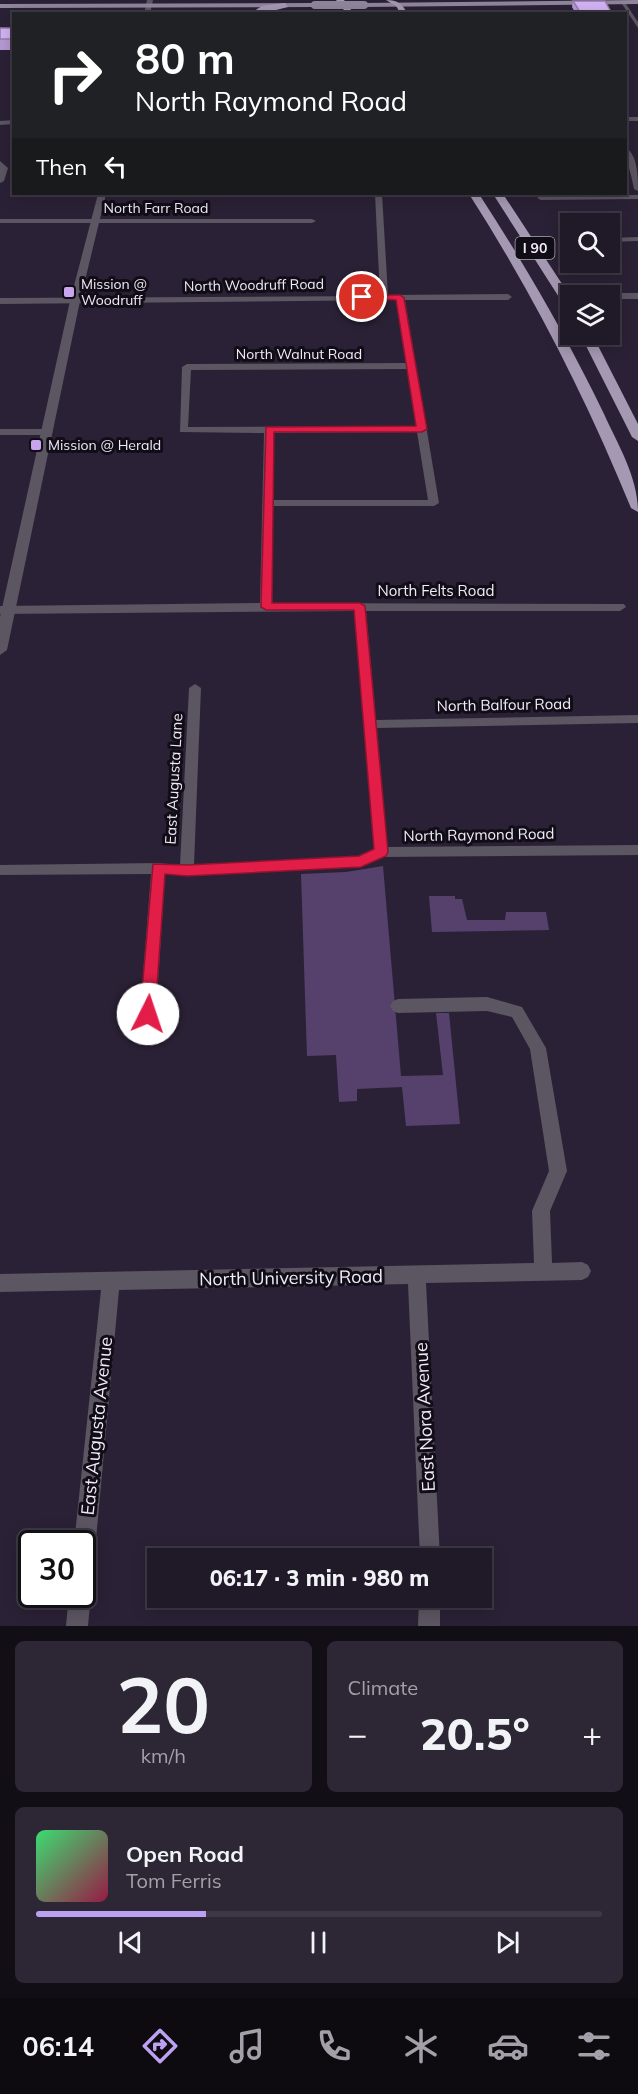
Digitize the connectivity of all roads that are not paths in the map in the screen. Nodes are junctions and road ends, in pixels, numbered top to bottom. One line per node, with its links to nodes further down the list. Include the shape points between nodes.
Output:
1 (327, 0): 12 (highway)
2 (340, 0): 13 (highway)
3 (390, 0): 8 (highway)
4 (622, 2): 5 (main road); 6 (main road); 6 (main road); 16 (street)
5 (638, 3)
6 (505, 4): 8 (main road); 15 (main road)
7 (285, 5): 8 (main road, bridge); 11 (highway)
8 (399, 5): 14 (highway)
9 (0, 6): 10 (main road)
10 (148, 6): 11 (main road)
11 (256, 8)
12 (336, 12)
13 (349, 12)
14 (403, 12)
15 (474, 12)
16 (638, 26)
17 (627, 151): 20 (street)
18 (1, 163): 19 (street, via 4,168)
19 (0, 181)
20 (638, 189)
21 (102, 195): 28 (street)
22 (378, 195): 35 (street)
23 (475, 195): 48 (highway, I 90, via 502,235 572,359)
24 (499, 195): 32 (highway, I 90)
25 (638, 197): 26 (street)
26 (542, 198)
27 (0, 221): 28 (street, North Farr Road)
28 (94, 221): 29 (street, North Farr Road); 39 (street)
29 (312, 221)
30 (638, 239): 31 (street)
31 (620, 240)
32 (560, 289)
33 (620, 296): 34 (street)
34 (638, 296)
35 (384, 297): 37 (street, North Woodruff Road); 39 (street, North Woodruff Road)
36 (508, 297): 37 (street, North Woodruff Road)
37 (400, 298): 41 (street)
38 (0, 301): 39 (street, North Woodruff Road)
39 (75, 301): 45 (street)
40 (592, 345): 46 (highway)
41 (410, 366): 42 (street, North Walnut Road, via 187,367 183,430); 43 (street)
42 (269, 429): 43 (street); 47 (street)
43 (422, 429): 47 (street, via 434,503)
44 (0, 432): 45 (street)
45 (48, 432): 52 (street)
46 (638, 438)
47 (267, 503): 50 (street)
48 (638, 507)
49 (360, 606): 50 (street, North Felts Road); 51 (street, North Felts Road); 56 (street)
50 (266, 607): 52 (street, North Felts Road)
51 (621, 607)
52 (4, 610): 53 (street)
53 (0, 650)
54 (195, 688): 61 (street, East Augusta Lane)
55 (638, 719): 56 (street, North Balfour Road)
56 (371, 724): 58 (street)
57 (638, 850): 58 (street, North Raymond Road)
58 (381, 852): 61 (street, North Raymond Road, via 361,862)
59 (158, 868): 60 (street, North Raymond Road); 61 (street, North Raymond Road); 63 (street)
60 (0, 870)
61 (187, 871)
62 (398, 1006): 65 (street, via 487,1004 517,1012 538,1048 558,1172 541,1211)
63 (148, 1014)
64 (582, 1271): 65 (street, North University Road)
65 (543, 1272): 66 (street, North University Road)
66 (417, 1275): 67 (street, North University Road); 70 (street, East Nora Avenue)
67 (111, 1280): 68 (street, North University Road); 69 (street, East Augusta Avenue)
68 (0, 1283)
69 (86, 1530)
70 (430, 1548)
71 (79, 1608): 73 (street)
72 (430, 1608): 74 (street)
73 (77, 1626)
74 (429, 1626)

